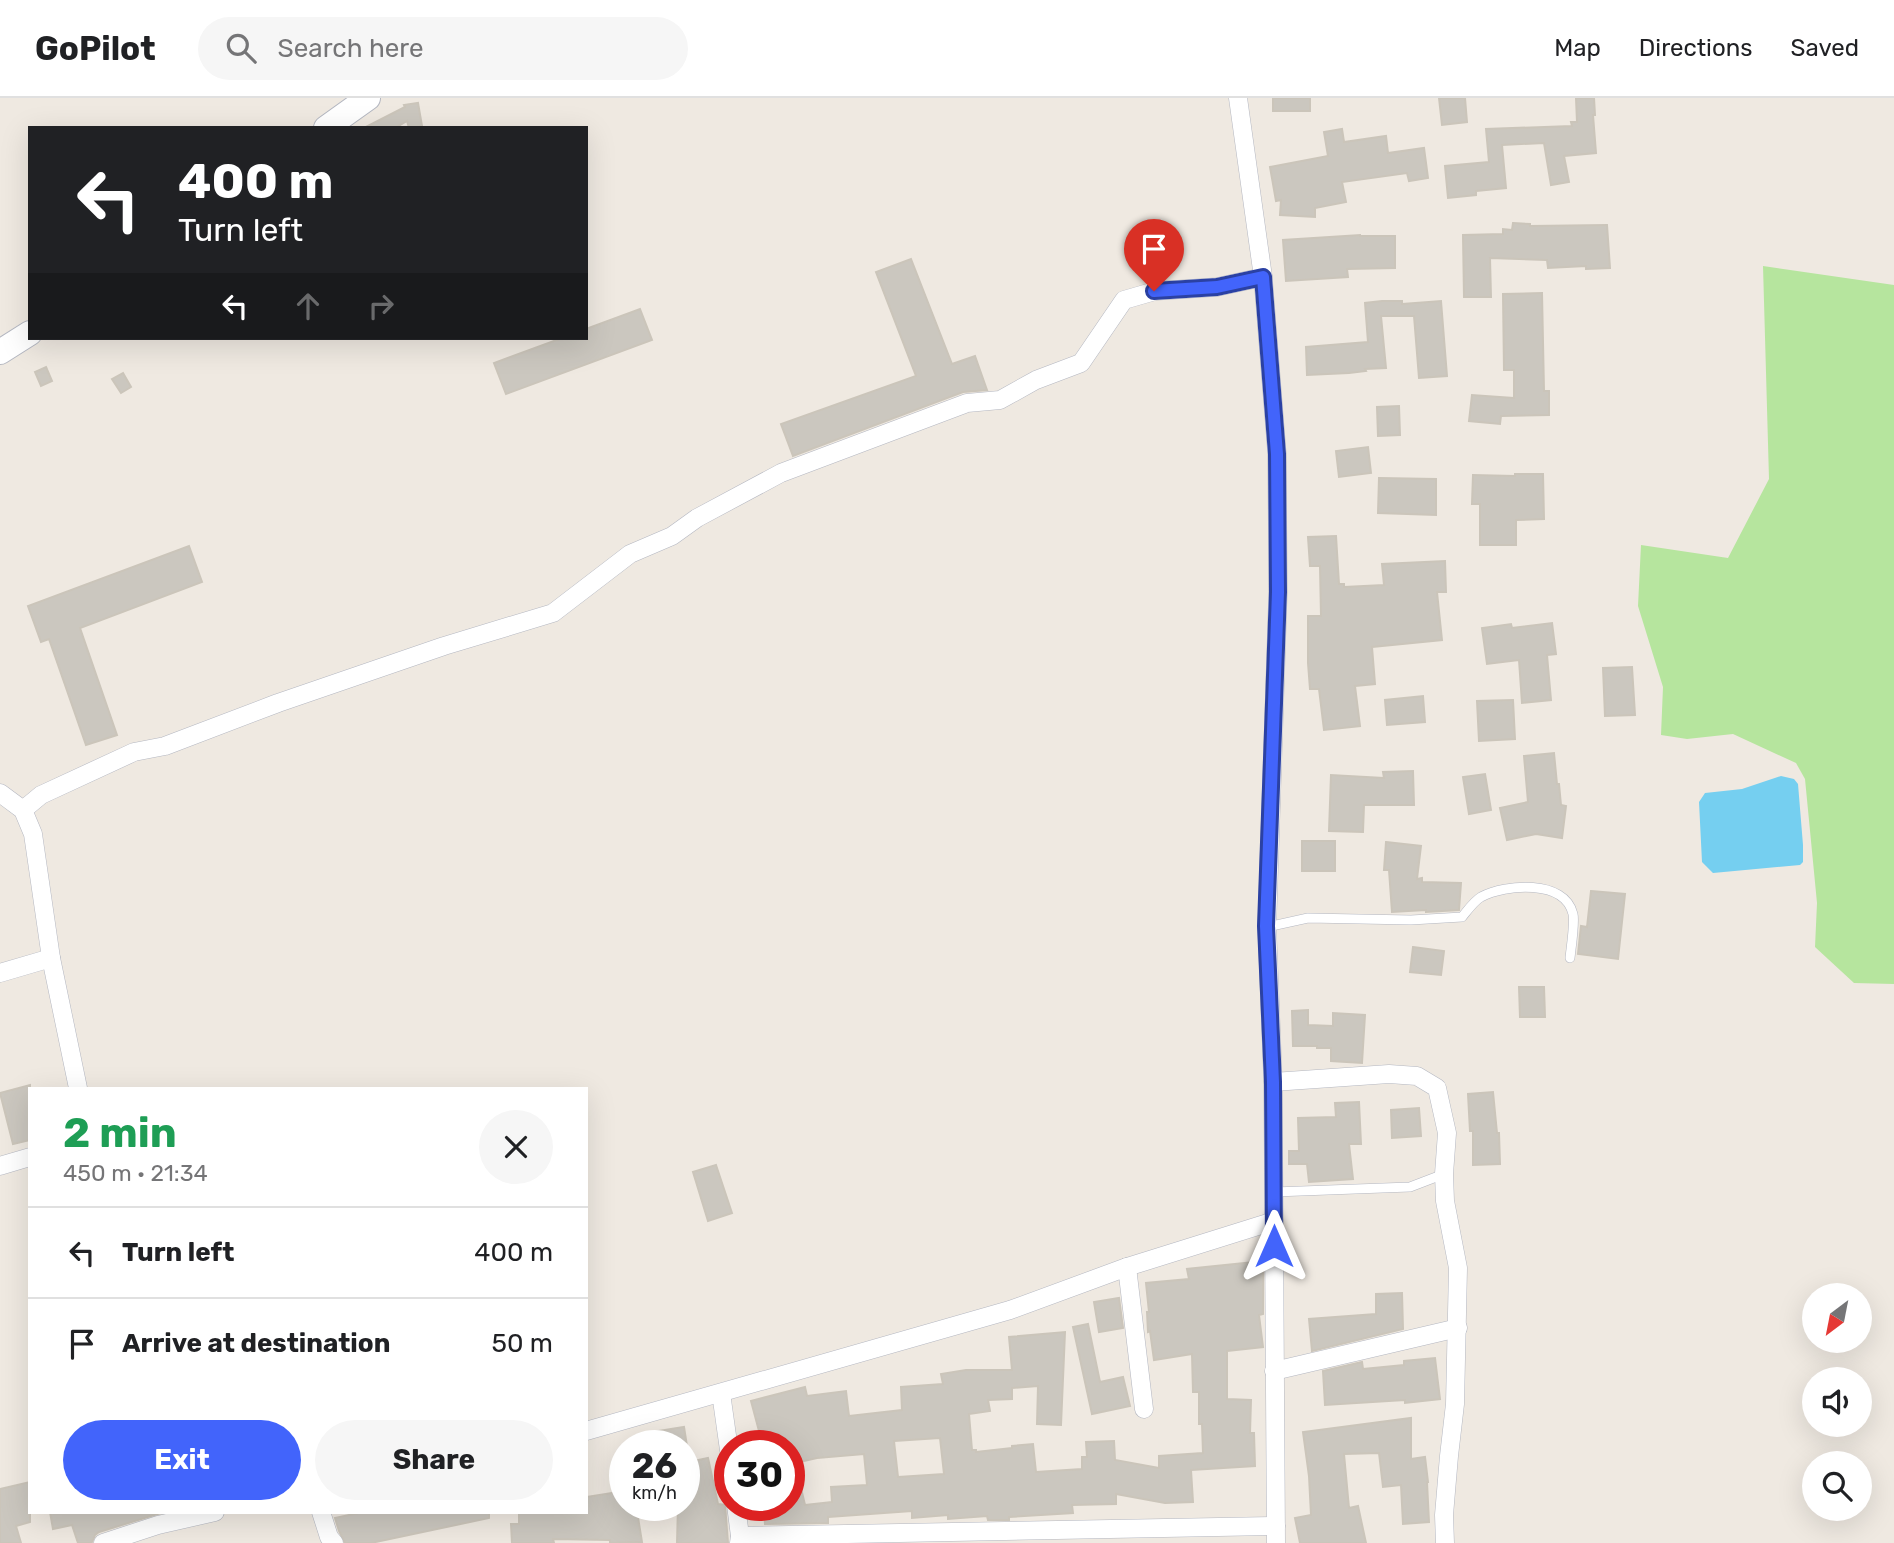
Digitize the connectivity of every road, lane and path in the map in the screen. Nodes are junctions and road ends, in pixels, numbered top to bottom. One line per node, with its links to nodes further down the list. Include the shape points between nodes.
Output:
1 (368, 98): 3 (main road)
2 (1238, 98): 4 (street)
3 (329, 126)
4 (1263, 277): 8 (street, via 1217,287 1154,291 1124,300 1081,363 1000,400 967,402 781,472 672,536 630,554 554,612 291,699 165,747 134,752 41,795); 9 (street, via 1277,454 1278,592)
5 (28, 334): 6 (main road)
6 (0, 352)
7 (0, 793): 8 (street)
8 (23, 810): 10 (street, via 33,834)
9 (1266, 926): 11 (lane, via 1308,918 1462,917 1479,897 1513,887 1545,888 1563,897 1573,914); 13 (street)
10 (51, 958): 12 (street); 14 (street)
11 (1570, 958)
12 (0, 972)
13 (1273, 1082): 17 (street, via 1417,1076 1437,1088 1447,1133); 18 (street)
14 (78, 1087)
15 (28, 1158): 16 (street)
16 (0, 1166)
17 (1444, 1174): 18 (lane, via 1410,1187); 21 (street, via 1458,1268)
18 (1274, 1192): 19 (street)
19 (1275, 1221): 20 (street); 22 (street)
20 (1127, 1267): 23 (street, via 1010,1310); 24 (street)
21 (1458, 1328): 22 (street); 35 (street)
22 (1274, 1371): 31 (street)
23 (721, 1393): 25 (street); 26 (street)
24 (1144, 1409)
25 (588, 1430)
26 (726, 1430)
27 (196, 1514): 29 (street)
28 (322, 1514): 34 (street)
29 (157, 1518): 33 (street)
30 (738, 1521): 32 (street)
31 (1276, 1534): 32 (street)
32 (740, 1539)
33 (103, 1543)
34 (334, 1543)
35 (1445, 1543)

